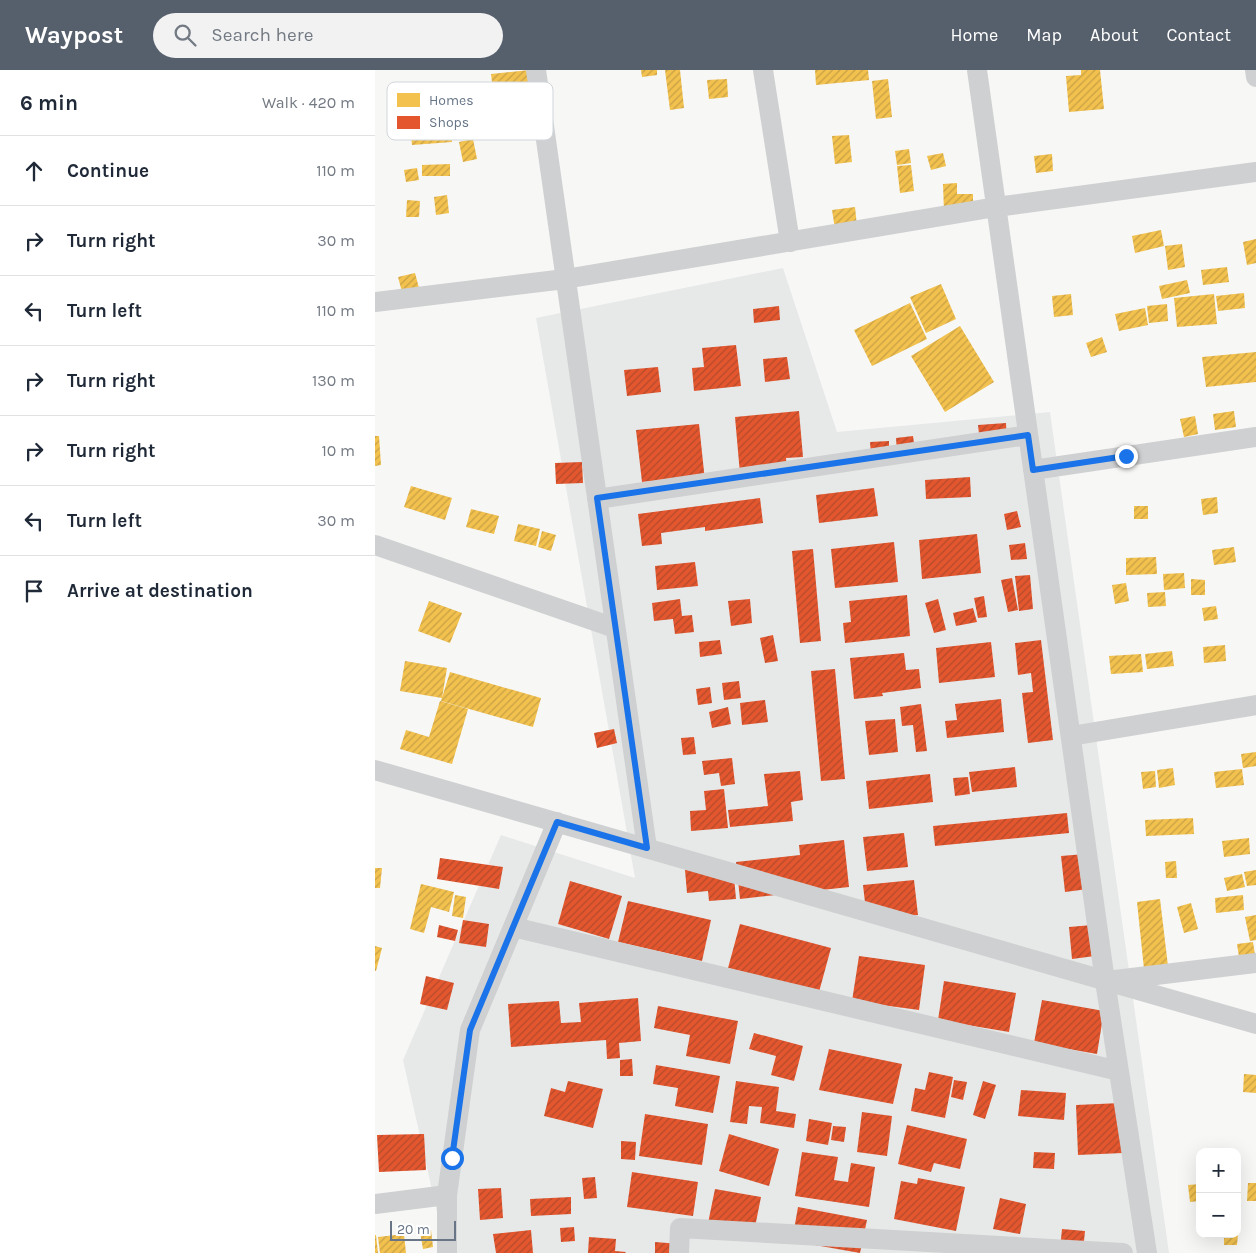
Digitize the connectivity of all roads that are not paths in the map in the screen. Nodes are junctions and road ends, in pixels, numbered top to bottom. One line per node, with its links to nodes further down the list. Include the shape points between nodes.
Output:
1 (763, 70): 8 (street)
2 (977, 70): 7 (street)
3 (1255, 70): 4 (street)
4 (1256, 77)
5 (546, 140): 9 (street)
6 (1256, 172): 7 (street)
7 (996, 207): 8 (street); 11 (street)
8 (789, 242): 9 (street)
9 (565, 279): 10 (street); 14 (street)
10 (375, 302)
11 (1028, 435): 13 (street); 14 (street)
12 (1256, 437): 13 (street)
13 (1033, 470): 18 (street)
14 (597, 498): 16 (street)
15 (375, 545): 16 (street)
16 (615, 628): 21 (street)
17 (1256, 706): 18 (street)
18 (1071, 736): 24 (street)
19 (375, 770): 20 (street)
20 (557, 822): 21 (street); 22 (street)
21 (647, 848): 24 (street)
22 (513, 927): 26 (street); 27 (street, via 470,1030)
23 (1256, 963): 24 (street)
24 (1105, 981): 25 (street); 26 (street)
25 (1256, 1024)
26 (1119, 1071): 32 (street)
27 (447, 1195): 28 (street); 29 (street)
28 (375, 1204)
29 (447, 1253)
30 (679, 1253): 31 (street, via 680,1228)
31 (1123, 1253)
32 (1147, 1253)

